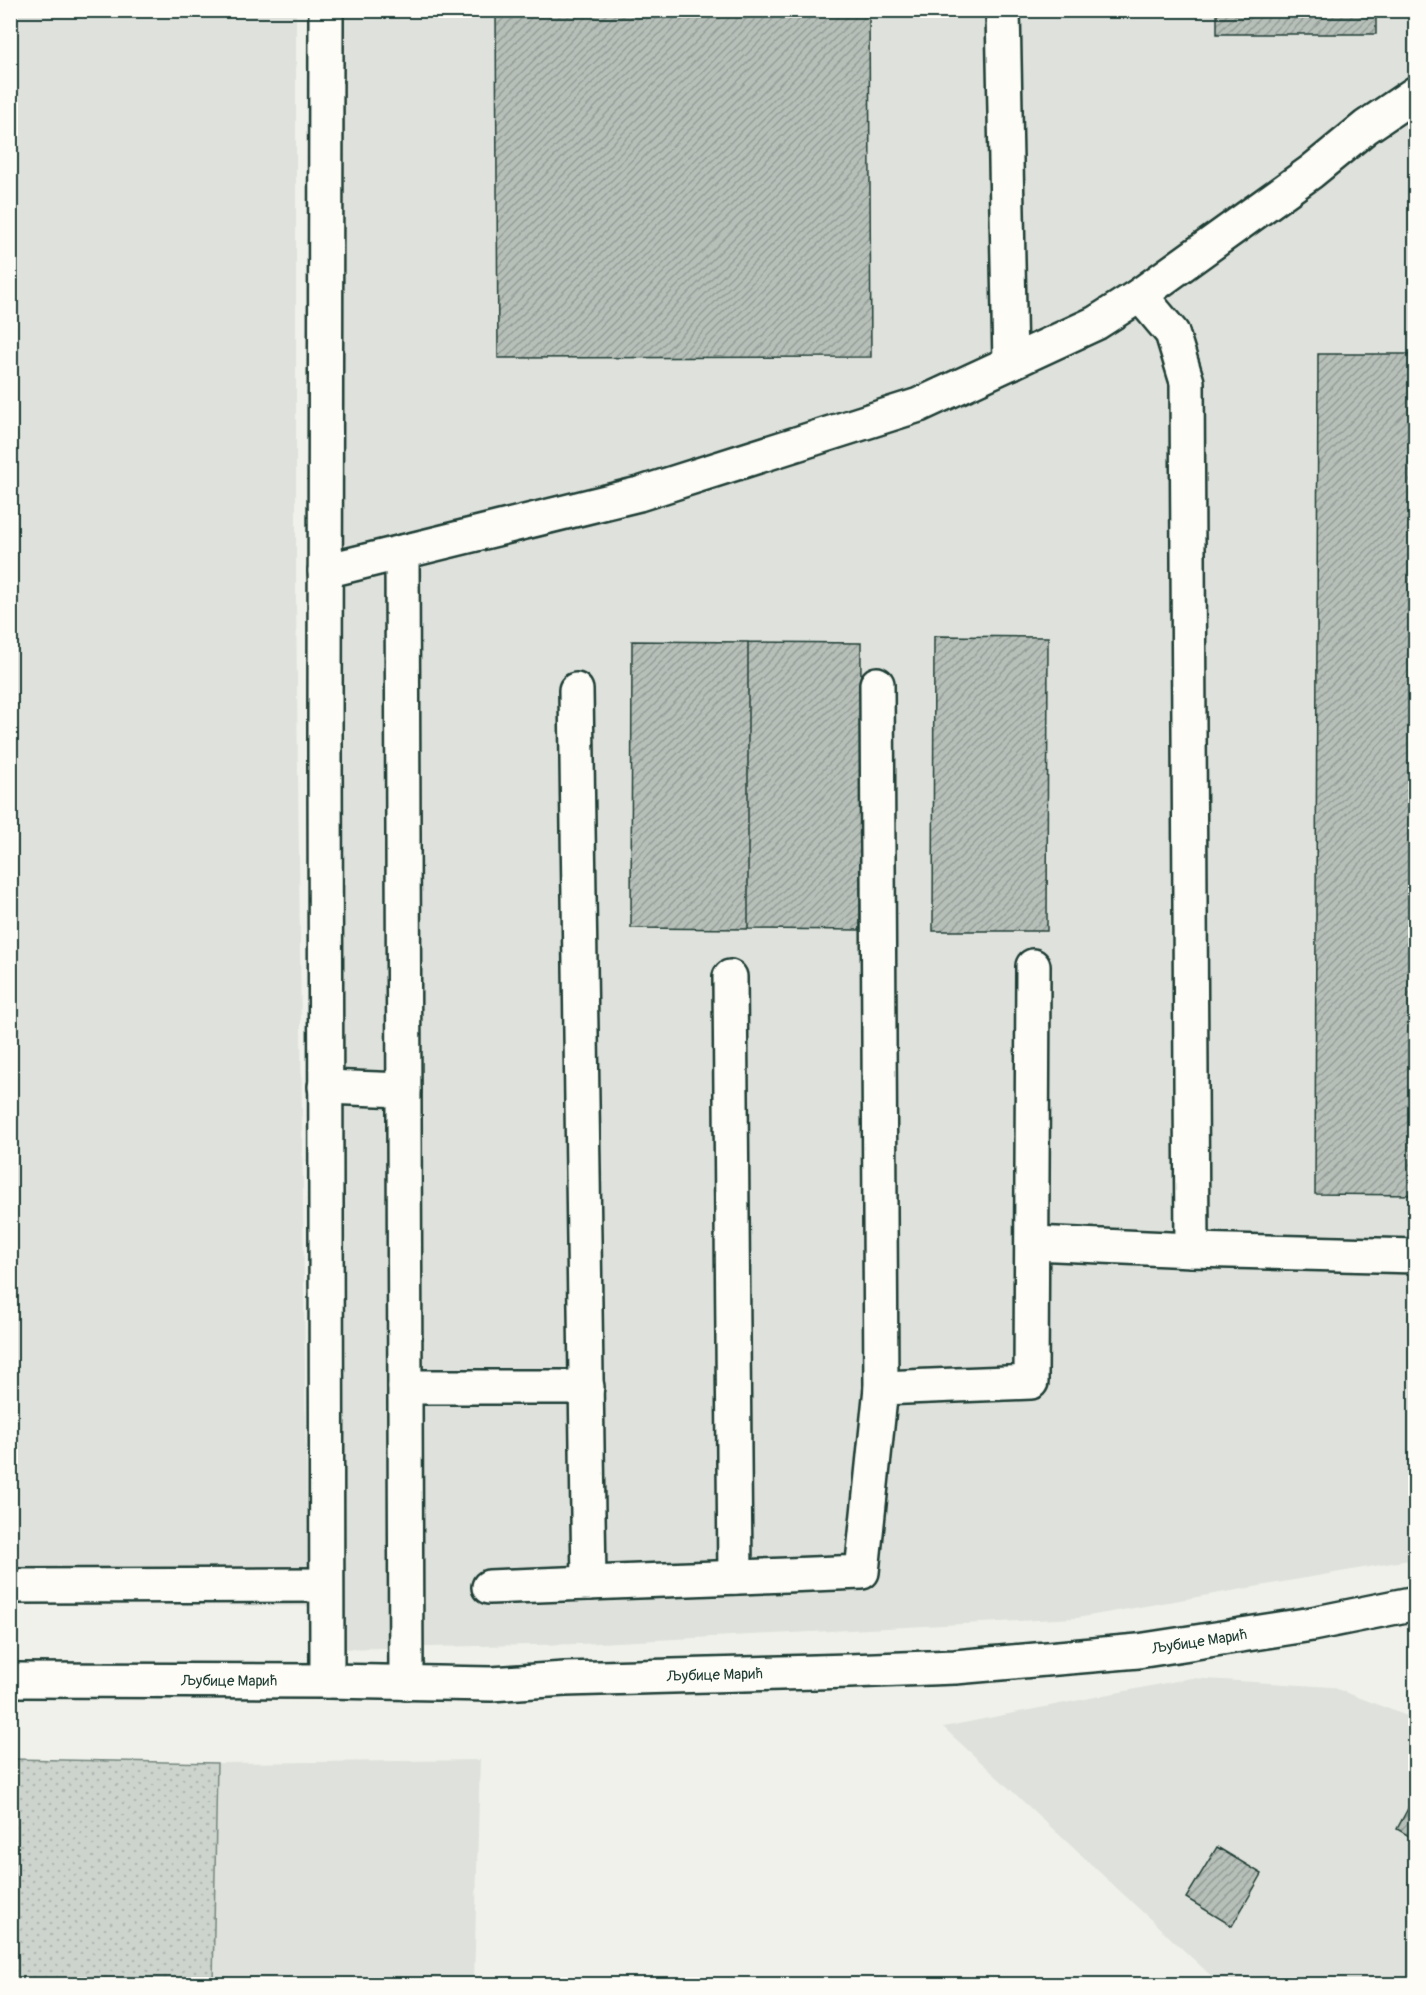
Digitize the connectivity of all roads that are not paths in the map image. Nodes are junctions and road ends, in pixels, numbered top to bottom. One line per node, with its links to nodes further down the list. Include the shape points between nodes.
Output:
1 (326, 10): 7 (street)
2 (1003, 10): 5 (street)
3 (1416, 93): 4 (street)
4 (1140, 295): 5 (street, via 1096,323); 15 (street, via 1172,333 1187,382)
5 (1010, 363): 6 (street, via 919,405 639,494)
6 (402, 552): 7 (street); 13 (street)
7 (325, 571): 12 (street)
8 (877, 684): 19 (street)
9 (576, 690): 18 (street)
10 (1033, 966): 14 (street)
11 (730, 978): 20 (street)
12 (325, 1087): 13 (street); 22 (street)
13 (404, 1090): 17 (street)
14 (1033, 1243): 15 (street); 19 (street, via 1031,1382)
15 (1192, 1250): 16 (street)
16 (1416, 1256)
17 (405, 1387): 18 (street); 28 (street)
18 (586, 1387): 21 (street)
19 (881, 1388): 20 (street, via 862,1572)
20 (735, 1577): 21 (street)
21 (589, 1583): 24 (street)
22 (325, 1585): 23 (street); 27 (street)
23 (10, 1586)
24 (489, 1587)
25 (1416, 1604): 28 (street, Љубице Марић, via 1138,1651 955,1667 491,1684)
26 (10, 1680): 27 (street, Љубице Марић)
27 (327, 1681): 28 (street, Љубице Марић)
28 (406, 1683)

